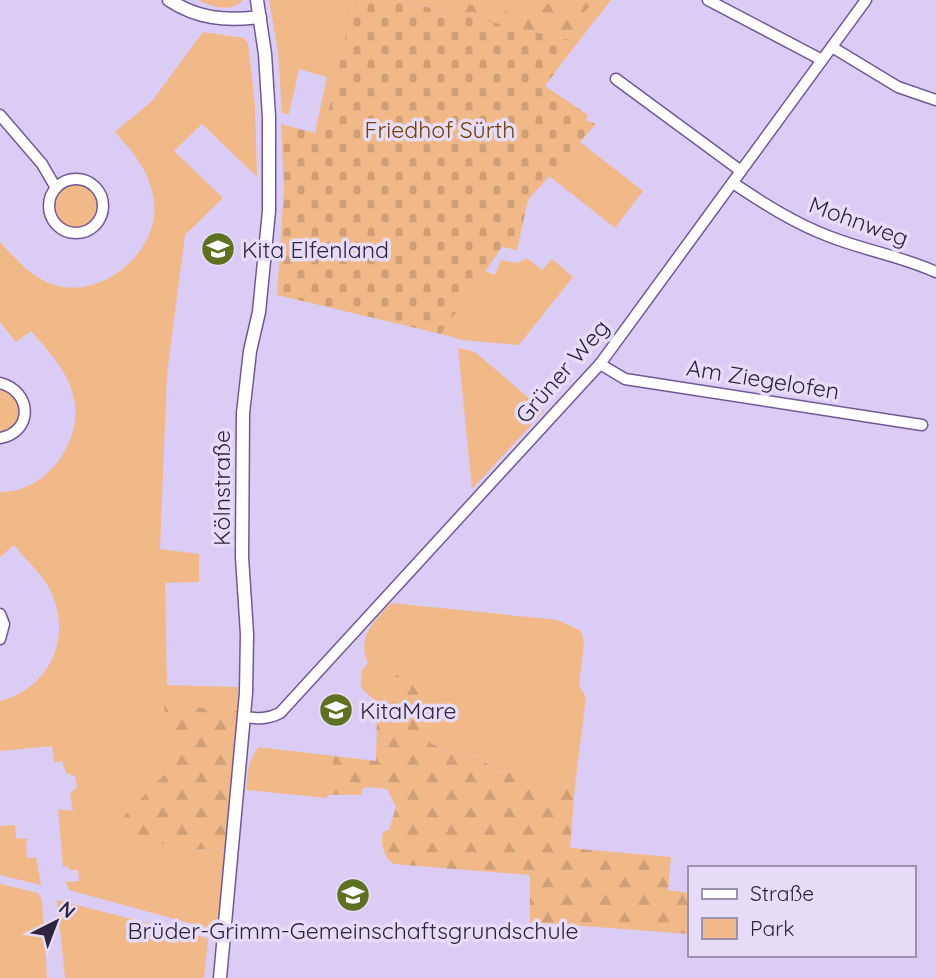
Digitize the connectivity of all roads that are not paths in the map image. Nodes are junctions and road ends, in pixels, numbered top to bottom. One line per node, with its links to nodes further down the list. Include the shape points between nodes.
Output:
1 (169, 0): 5 (street, via 209,18)
2 (257, 0): 5 (street, Kölnstraße)
3 (708, 0): 7 (street)
4 (866, 0): 6 (street, Grüner Weg)
5 (260, 17): 21 (street, Kölnstraße, via 269,117 269,194 243,413)
6 (832, 47): 7 (street, Grüner Weg); 9 (street, via 898,87)
7 (822, 60): 11 (street, Grüner Weg)
8 (616, 79): 11 (street)
9 (936, 100)
10 (0, 115): 13 (street)
11 (741, 171): 12 (street, Grüner Weg)
12 (733, 183): 14 (street, Mohnweg, via 816,231); 15 (street, Grüner Weg)
13 (57, 188): 13 (street, via 76,179 95,188 103,207 94,226 75,233 57,225 49,206)
14 (936, 272)
15 (600, 364): 17 (street, Am Ziegelofen, via 625,379); 21 (street, Grüner Weg, via 280,713 270,718)
16 (0, 383): 18 (street, via 14,389 25,408 18,429)
17 (922, 425)
18 (0, 438)
19 (0, 614): 20 (street, via 4,624)
20 (0, 639)
21 (245, 717): 22 (street, Kölnstraße)
22 (220, 978)

